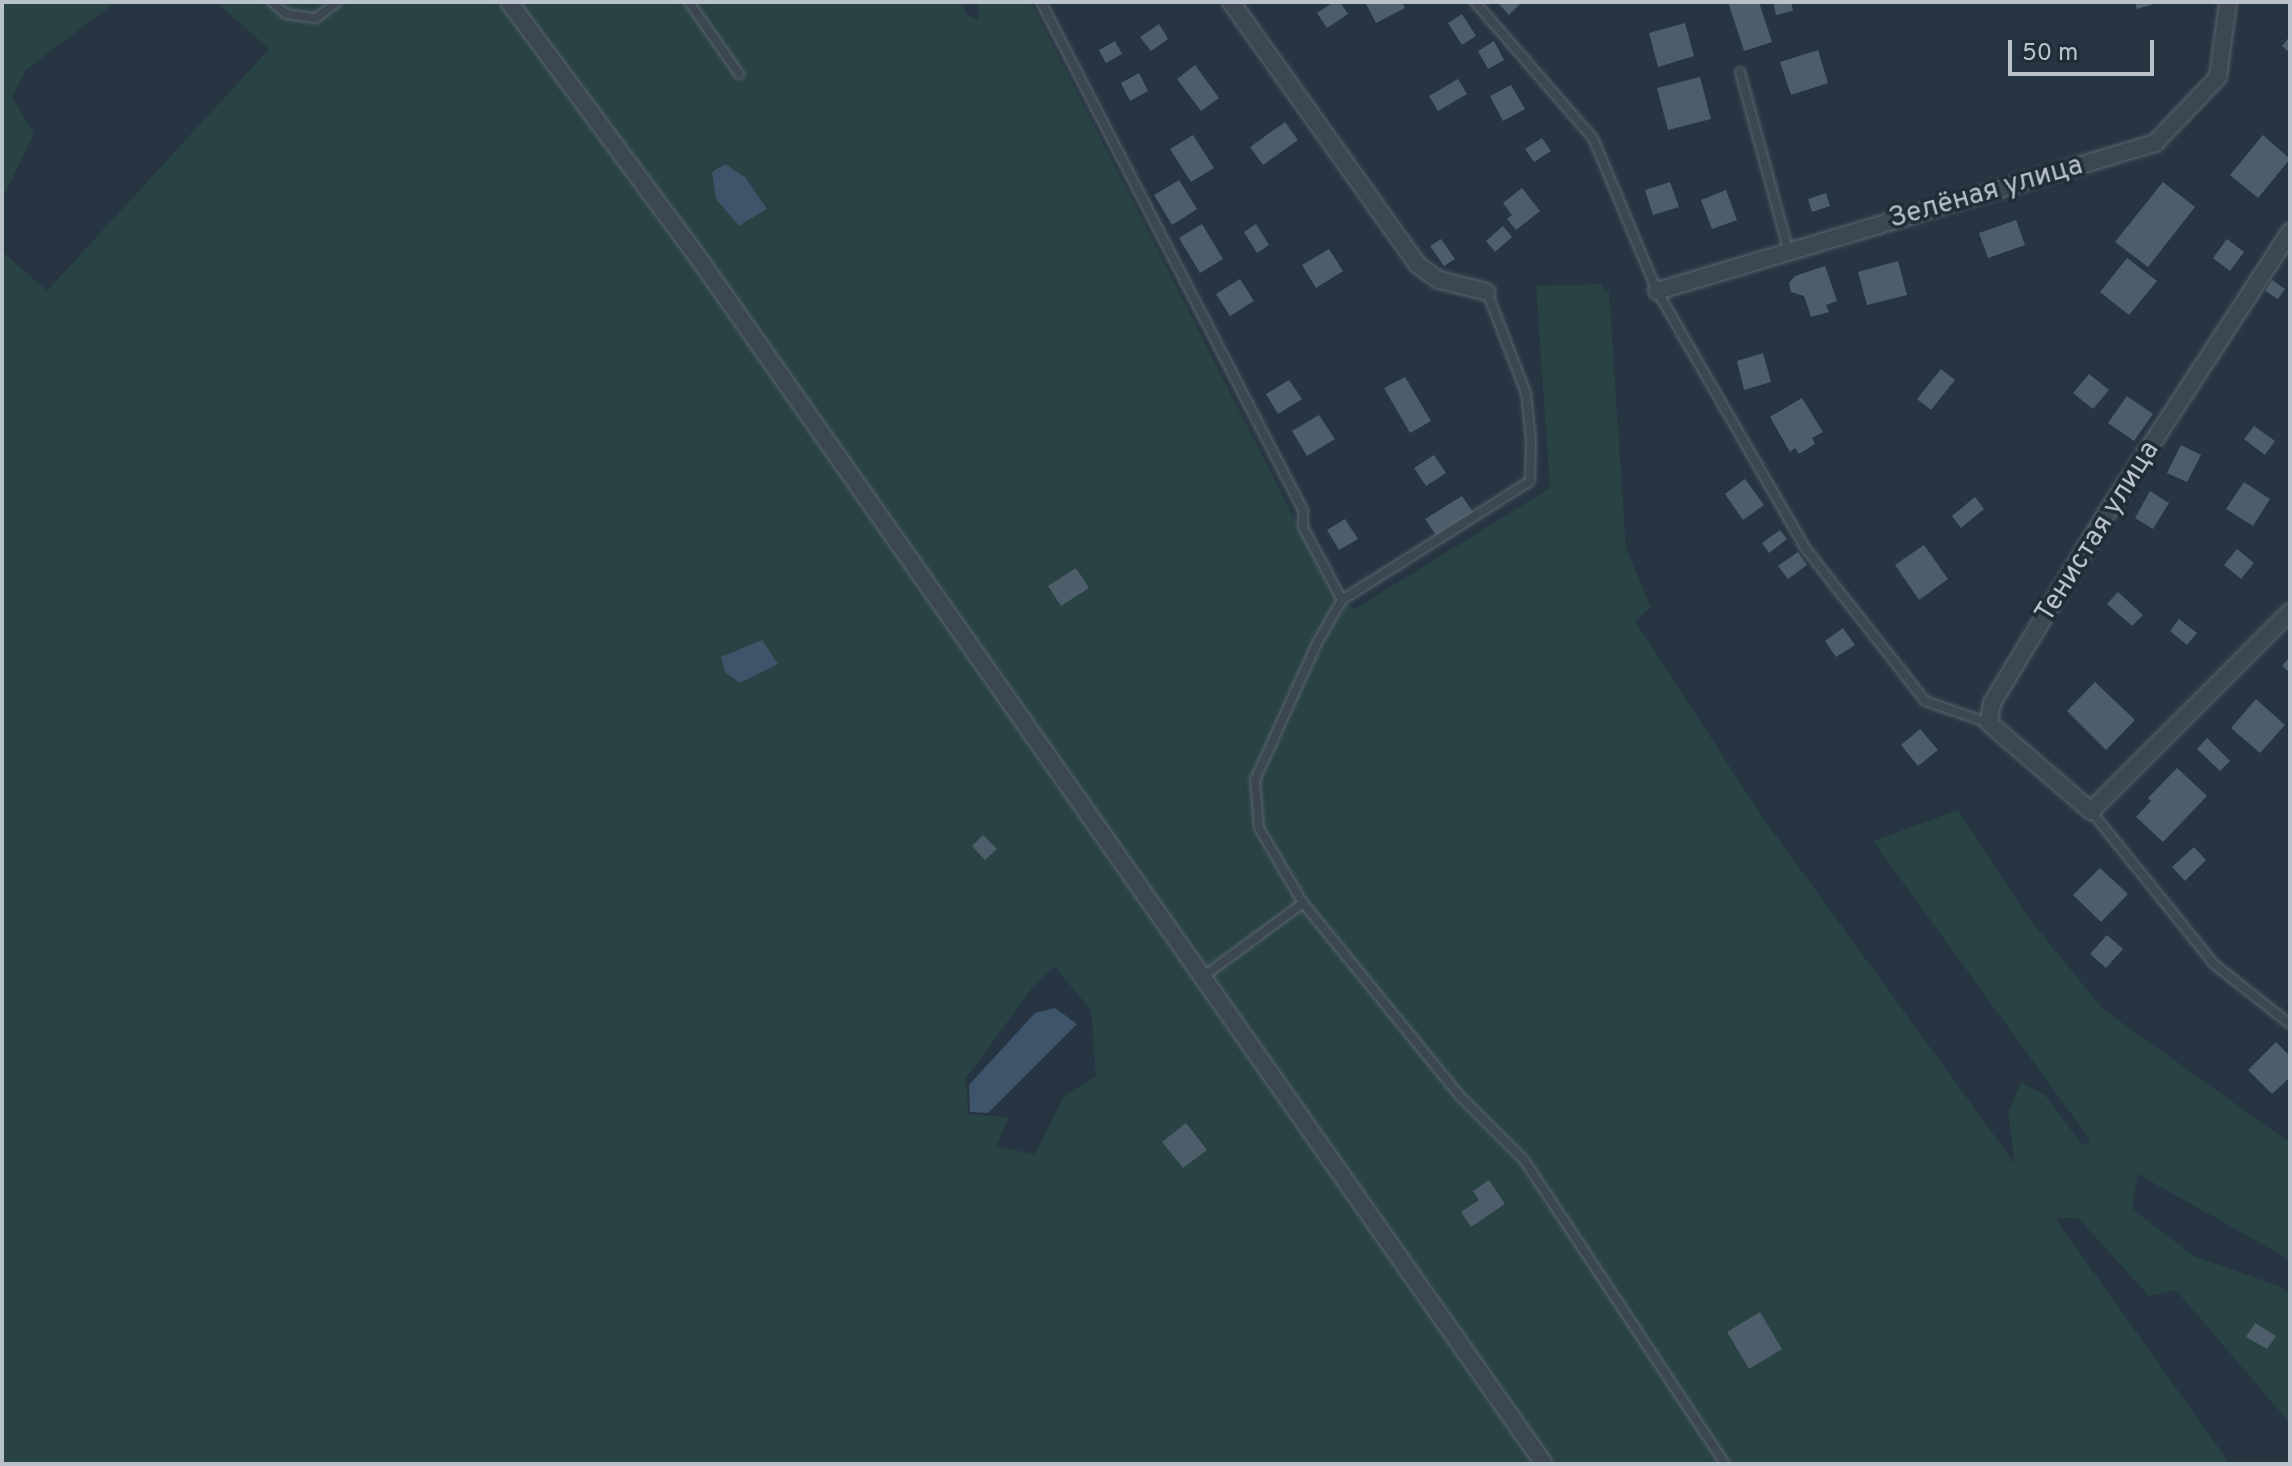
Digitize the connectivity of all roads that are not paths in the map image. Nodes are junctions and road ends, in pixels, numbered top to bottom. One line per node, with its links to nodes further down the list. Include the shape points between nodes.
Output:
1 (272, 2): 2 (lane, via 286,14 316,18)
2 (337, 2)
3 (509, 2): 20 (street, via 697,256)
4 (689, 2): 10 (lane)
5 (1041, 2): 15 (lane, via 1303,510 1303,527)
6 (1231, 2): 14 (street, via 1418,265 1439,280)
7 (1475, 2): 13 (lane, via 1593,138)
8 (2228, 2): 12 (street, Зелёная улица, via 2218,77 2155,143)
9 (1740, 72): 12 (lane)
10 (739, 74)
11 (2290, 232): 17 (street, Тенистая улица, via 2105,516 1992,703)
12 (1789, 252): 13 (street, Зелёная улица)
13 (1657, 291): 17 (lane, via 1806,549 1925,701)
14 (1487, 292): 15 (lane, via 1526,393 1530,481)
15 (1342, 600): 19 (lane, via 1255,780 1259,828)
16 (2290, 612): 18 (street)
17 (1989, 723): 18 (street)
18 (2091, 811): 21 (lane, via 2214,964)
19 (1303, 903): 20 (lane); 23 (lane, via 1459,1095 1524,1160)
20 (1204, 976): 22 (street)
21 (2290, 1024)
22 (1544, 1464)
23 (1725, 1464)

